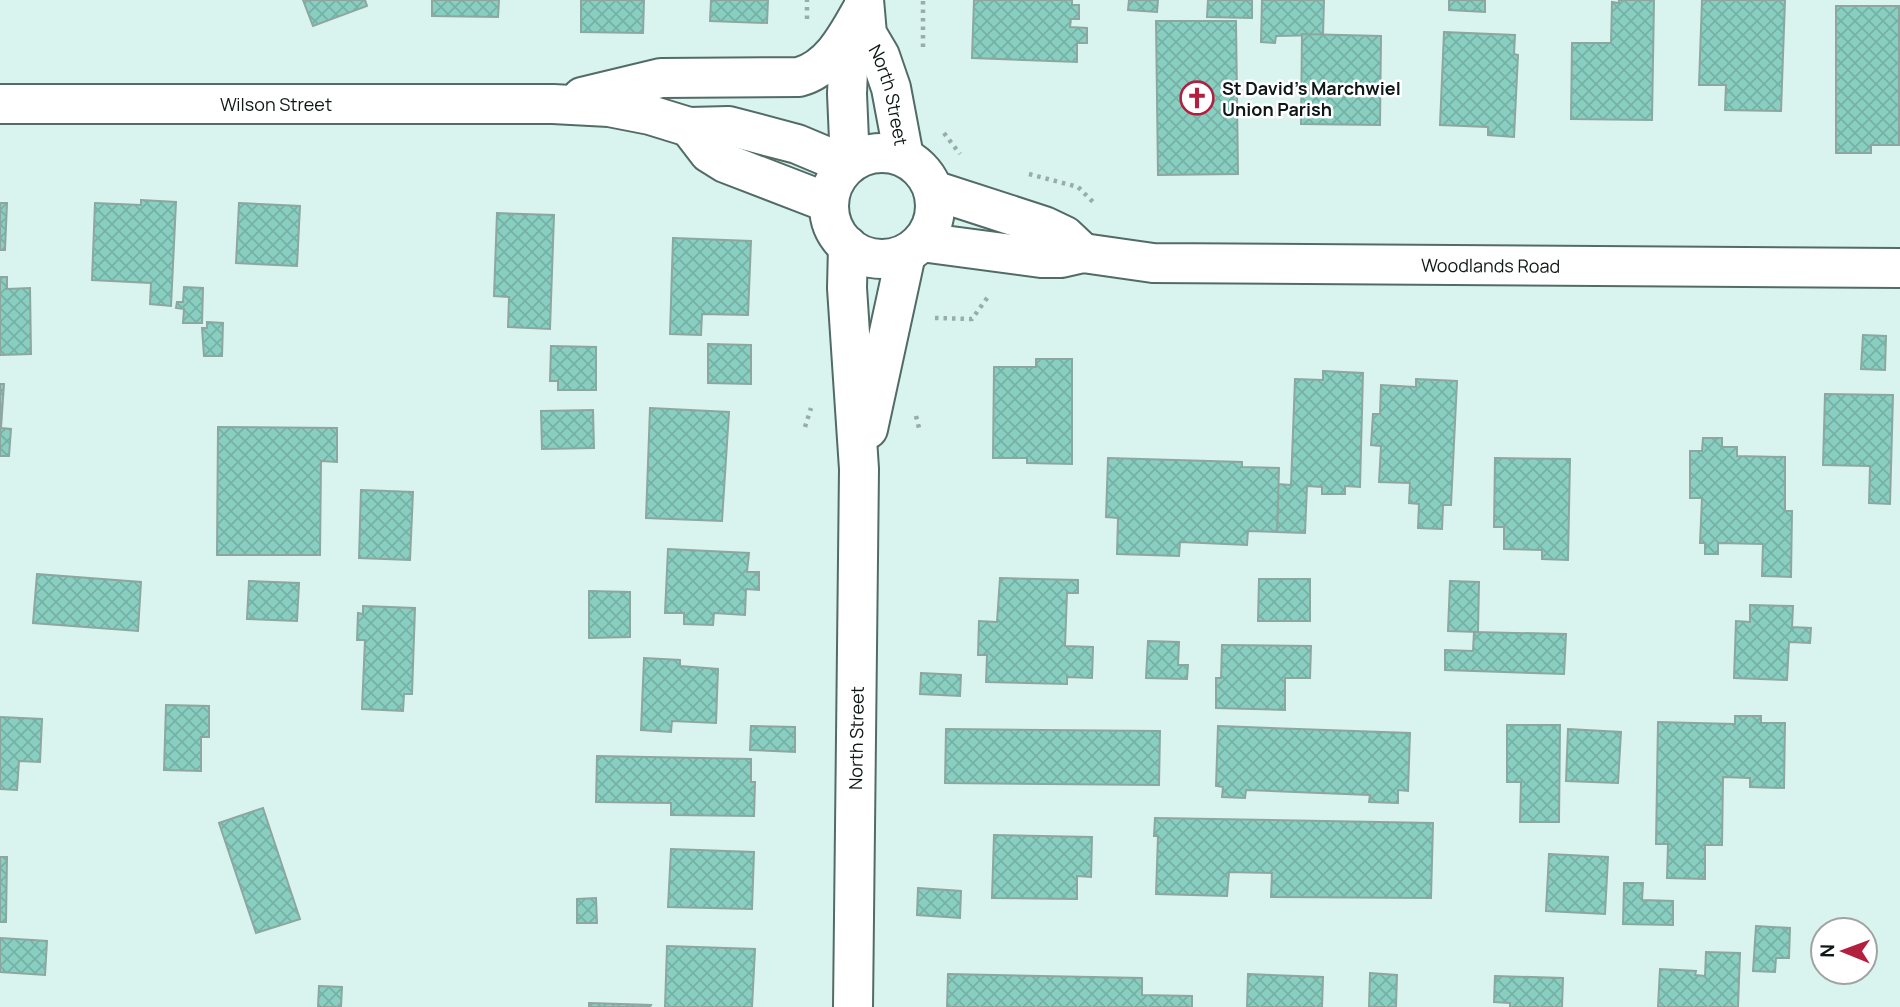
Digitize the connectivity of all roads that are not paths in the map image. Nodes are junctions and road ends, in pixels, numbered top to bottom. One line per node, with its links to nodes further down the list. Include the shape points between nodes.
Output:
1 (865, 14): 3 (street, Wilson Street, via 810,74 661,78); 5 (street, North Street, via 891,88); 6 (street, North Street, via 848,69)
2 (0, 104): 3 (street, Wilson Street)
3 (553, 104): 4 (street, Wilson Street, via 609,107)
4 (689, 127): 6 (street, Wilson Street, via 729,126); 8 (street, via 709,153 725,163)
5 (904, 157): 6 (street, via 877,153); 7 (street, via 927,176)
6 (849, 164): 8 (street, via 838,175)
7 (933, 190): 10 (street, via 931,227); 11 (street, via 1044,226 1065,236)
8 (829, 203): 9 (street, via 830,219)
9 (848, 246): 10 (street, via 875,259); 13 (street, North Street)
10 (914, 248): 11 (street, Woodlands Road, via 1041,258); 13 (street, North Street)
11 (1083, 253): 12 (street, Woodlands Road, via 1153,262)
12 (1900, 268)
13 (859, 469): 14 (street, North Street)
14 (853, 1007)

